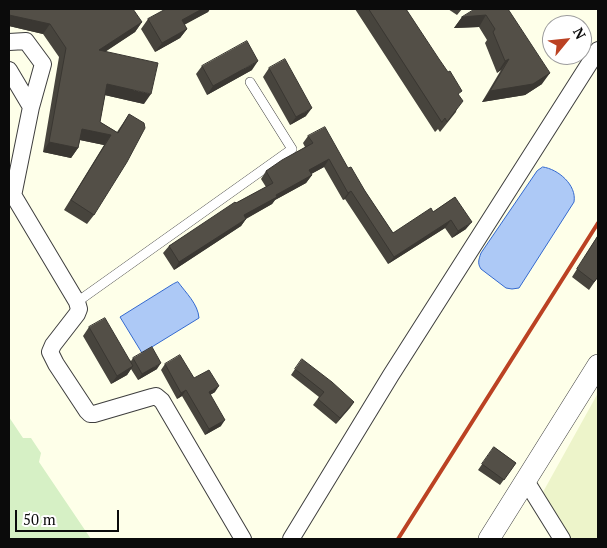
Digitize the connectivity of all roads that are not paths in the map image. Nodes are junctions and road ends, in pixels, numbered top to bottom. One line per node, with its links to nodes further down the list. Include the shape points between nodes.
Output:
1 (9, 42): 5 (street, via 26,41 43,64)
2 (598, 50): 11 (street, via 391,375)
3 (9, 70): 5 (street)
4 (250, 82): 7 (lane, via 292,150)
5 (31, 107): 6 (street)
6 (11, 192): 7 (street)
7 (76, 302): 10 (street, via 77,314 50,352 87,411 94,414 156,396)
8 (597, 372): 9 (street)
9 (526, 481): 12 (street); 13 (street)
10 (243, 539)
11 (291, 539)
12 (489, 539)
13 (562, 539)

